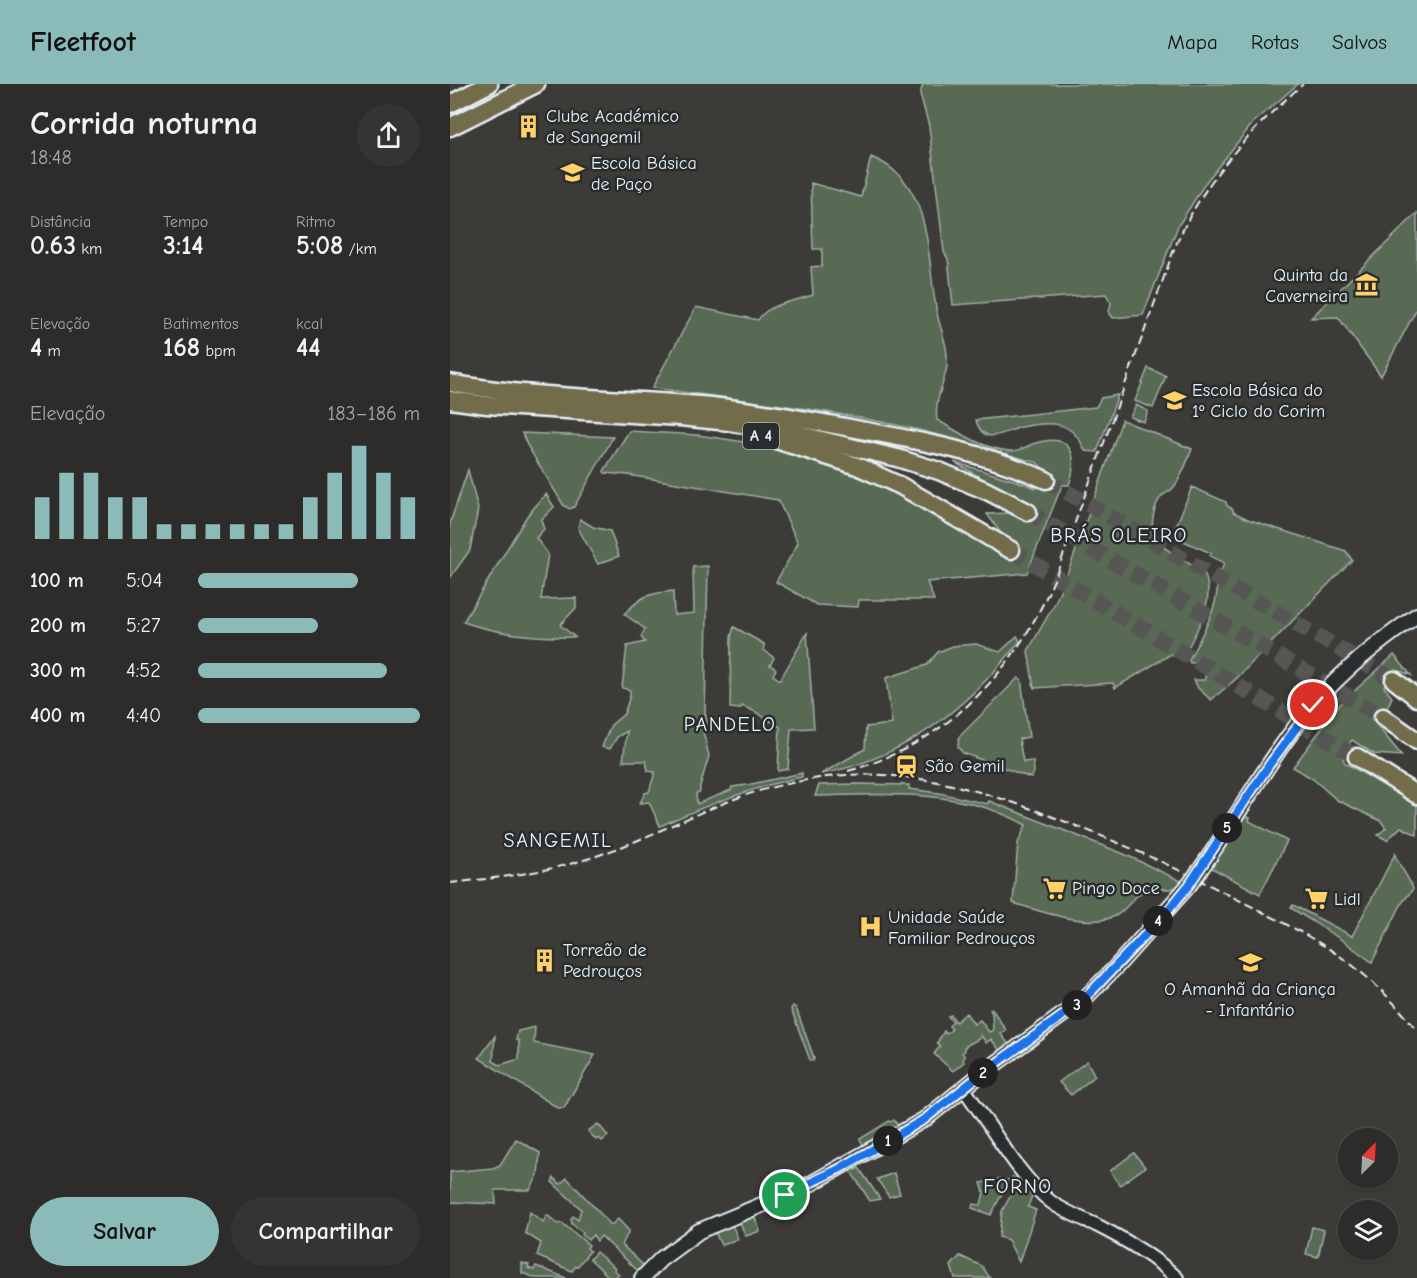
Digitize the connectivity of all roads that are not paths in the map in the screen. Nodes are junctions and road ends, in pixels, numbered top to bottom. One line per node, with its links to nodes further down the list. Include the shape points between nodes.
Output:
1 (489, 84): 4 (highway)
2 (536, 84): 3 (highway)
3 (503, 100): 5 (highway); 6 (highway, via 501,109)
4 (450, 104)
5 (450, 127)
6 (450, 140)
7 (450, 376): 9 (highway, via 505,385)
8 (450, 383): 9 (highway, A 4)
9 (511, 392): 12 (highway, A 4, via 718,407 858,429 989,457)
10 (450, 400): 13 (highway, A 4, via 680,417 784,431 939,471)
11 (450, 410): 14 (highway, A 4, via 671,424 769,438 857,466 901,486)
12 (1046, 480)
13 (1028, 513)
14 (1011, 550)
15 (1417, 615): 22 (main road, via 1365,653 1313,705 1193,879 1115,968 1083,1000)
16 (1394, 680): 17 (highway)
17 (1417, 698)
18 (1383, 717): 19 (highway)
19 (1417, 741)
20 (1357, 757): 21 (highway)
21 (1417, 795)
22 (964, 1089): 23 (main road, via 925,1119 839,1169 699,1231); 24 (street, via 1043,1195 1152,1258)
23 (642, 1278)
24 (1177, 1278)

